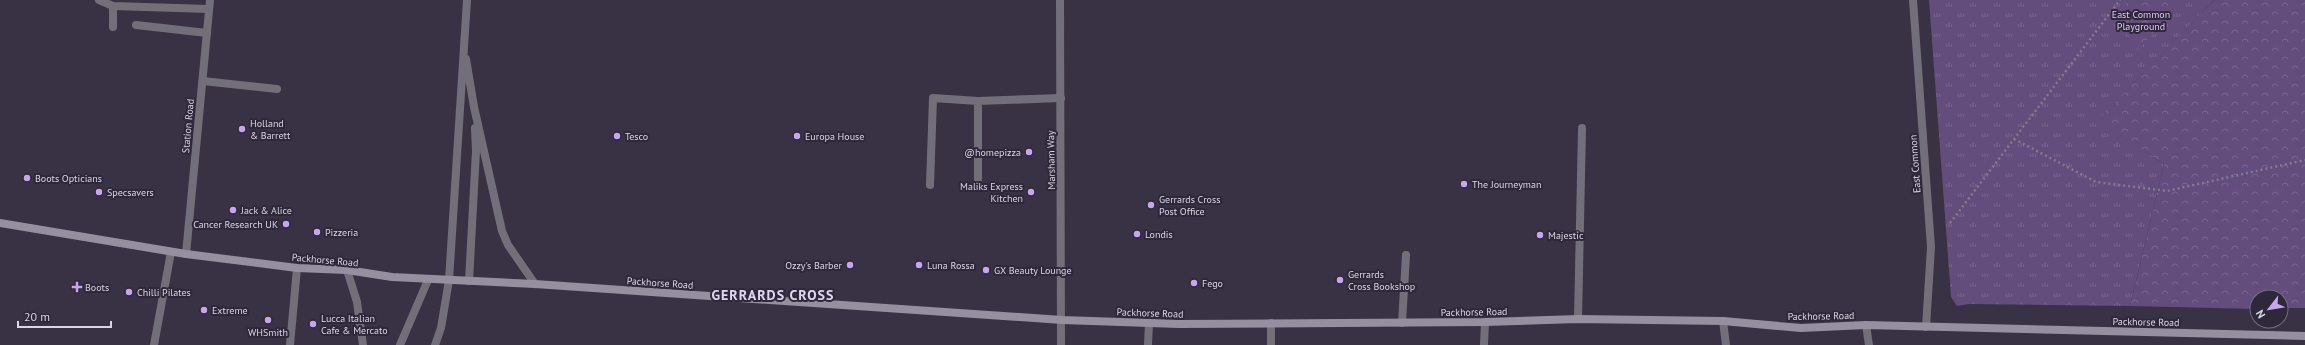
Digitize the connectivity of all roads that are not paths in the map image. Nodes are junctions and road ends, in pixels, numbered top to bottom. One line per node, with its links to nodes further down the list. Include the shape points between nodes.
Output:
1 (99, 0): 6 (street)
2 (210, 0): 7 (street, Station Road)
3 (467, 0): 11 (street)
4 (1060, 0): 14 (street, Marsham Way)
5 (1913, 0): 38 (street, East Common, via 1931,247)
6 (113, 6): 7 (street); 9 (street)
7 (209, 9): 10 (street, Station Road)
8 (136, 25): 10 (street)
9 (113, 27)
10 (207, 33): 12 (street, Station Road)
11 (464, 44): 16 (street); 27 (street)
12 (202, 81): 13 (street); 22 (street, Station Road)
13 (277, 89)
14 (1061, 98): 15 (street); 31 (street, Marsham Way)
15 (978, 101): 18 (street); 19 (street, via 933,98)
16 (474, 107): 28 (street, via 476,151); 29 (street, via 502,231 508,245)
17 (1582, 128): 30 (street)
18 (978, 179)
19 (930, 185)
20 (0, 223): 21 (main road, Packhorse Road)
21 (171, 252): 22 (main road, Packhorse Road); 40 (street)
22 (186, 254): 24 (main road, Packhorse Road)
23 (1406, 255): 35 (street)
24 (297, 268): 25 (main road, Packhorse Road); 41 (street)
25 (347, 270): 26 (main road, Packhorse Road); 42 (street, via 357,302)
26 (428, 280): 27 (main road, Packhorse Road); 43 (street)
27 (449, 280): 28 (main road, Packhorse Road); 44 (street, via 441,328)
28 (470, 282): 29 (main road, Packhorse Road)
29 (536, 284): 31 (main road, Packhorse Road)
30 (1578, 319): 32 (main road, Packhorse Road); 33 (main road, Packhorse Road)
31 (1062, 320): 34 (main road, Packhorse Road); 45 (street, Marsham Way)
32 (1723, 321): 37 (main road, Packhorse Road, via 1801,328); 49 (street)
33 (1485, 322): 35 (main road, Packhorse Road); 48 (street)
34 (1149, 323): 36 (main road, Packhorse Road); 46 (street)
35 (1402, 323): 36 (main road, Packhorse Road)
36 (1271, 324): 47 (street)
37 (1866, 325): 38 (main road, Packhorse Road); 50 (street)
38 (1926, 327): 39 (main road, Packhorse Road)
39 (2305, 336)
40 (154, 345)
41 (290, 345)
42 (363, 345)
43 (400, 345)
44 (435, 345)
45 (1061, 345)
46 (1148, 345)
47 (1271, 345)
48 (1484, 345)
49 (1726, 345)
50 (1869, 345)

